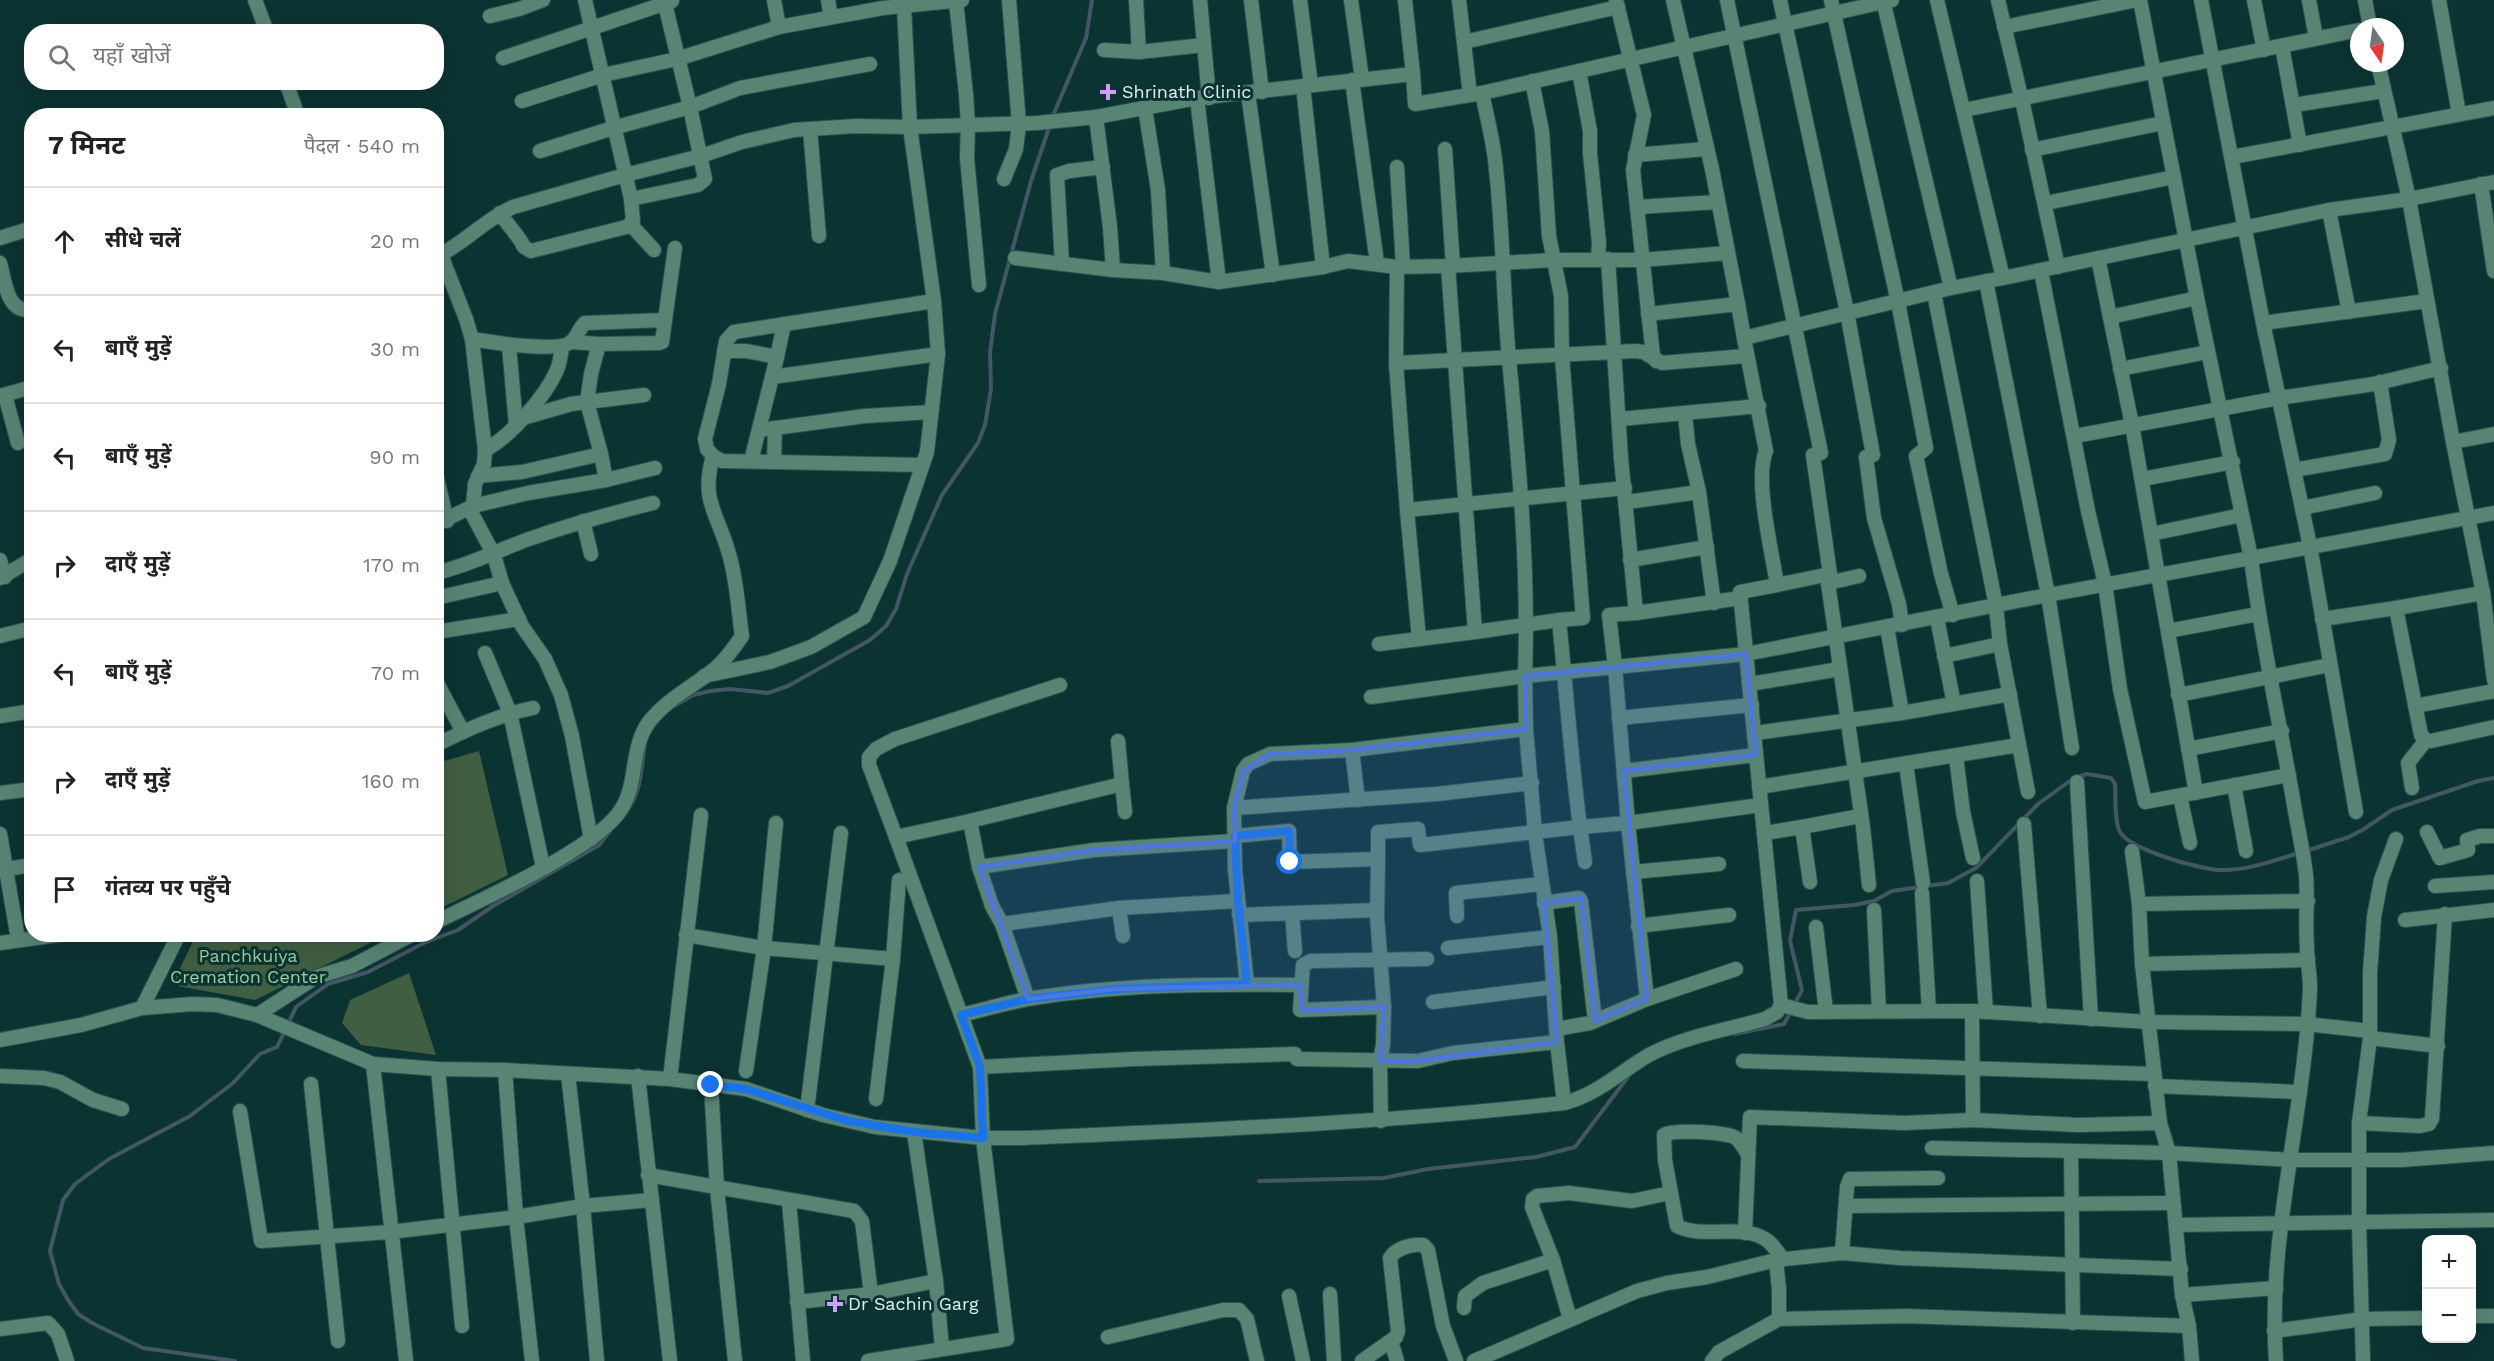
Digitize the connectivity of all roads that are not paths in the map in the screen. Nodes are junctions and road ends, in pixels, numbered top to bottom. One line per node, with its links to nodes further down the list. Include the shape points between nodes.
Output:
1 (255, 0): 35 (street)
2 (543, 0): 32 (street)
3 (585, 0): 37 (street)
4 (774, 0): 38 (street)
5 (828, 0): 33 (street)
6 (1009, 0): 80 (street)
7 (1136, 0): 49 (street)
8 (1200, 0): 44 (street)
9 (1251, 0): 65 (street)
10 (1300, 0): 62 (street)
11 (1351, 0): 60 (street)
12 (1405, 0): 58 (street)
13 (1459, 0): 43 (street)
14 (1673, 0): 46 (street)
15 (1727, 0): 41 (street)
16 (1780, 0): 36 (street)
17 (1937, 0): 75 (street)
18 (1998, 0): 39 (street)
19 (2138, 0): 39 (street); 56 (street)
20 (2201, 0): 53 (street)
21 (2254, 0): 48 (street)
22 (2309, 0): 42 (street)
23 (2365, 0): 34 (street)
24 (2439, 0): 76 (street)
25 (668, 1): 37 (street); 52 (street)
26 (959, 1): 30 (street); 79 (street)
27 (1886, 1): 31 (street); 139 (street)
28 (1617, 3): 43 (street); 51 (street)
29 (882, 4): 30 (street); 33 (street)
30 (904, 6): 81 (street)
31 (1833, 6): 36 (street); 143 (street)
32 (490, 16)
33 (831, 17): 38 (street)
34 (2368, 18)
35 (264, 24)
36 (1785, 24): 41 (street); 147 (street)
37 (592, 27): 50 (street); 59 (street)
38 (779, 27): 52 (street)
39 (2004, 27): 68 (street)
40 (2350, 32): 42 (street)
41 (1734, 36): 46 (street); 154 (street)
42 (2316, 38): 45 (street)
43 (1464, 42): 66 (street)
44 (1204, 45): 49 (street); 67 (street)
45 (2282, 46): 48 (street); 70 (street)
46 (1684, 47): 51 (street); 87 (street)
47 (1104, 50): 49 (street)
48 (2264, 50): 53 (street)
49 (1139, 52)
50 (503, 58)
51 (1631, 58): 55 (street); 90 (street, via 1644,115)
52 (677, 59): 59 (street); 71 (street)
53 (2214, 59): 56 (street); 92 (street)
54 (870, 64): 71 (street, via 740,88)
55 (1579, 71): 61 (street); 118 (street, via 1590,130)
56 (2153, 72): 68 (street); 78 (street)
57 (2380, 72): 64 (street)
58 (1413, 74): 60 (street); 66 (street, via 1415,104)
59 (603, 75): 69 (street); 82 (street)
60 (1357, 79): 62 (street); 122 (street)
61 (1532, 81): 66 (street); 119 (street, via 1542,131)
62 (1307, 85): 65 (street); 127 (street)
63 (289, 90): 72 (street)
64 (2383, 91): 70 (street); 84 (street)
65 (1255, 92): 67 (street); 134 (street)
66 (1476, 94): 123 (street, via 1496,167)
67 (1203, 98): 73 (street); 137 (street)
68 (2022, 98): 75 (street); 88 (street)
69 (522, 101)
70 (2294, 105): 85 (street)
71 (690, 107): 82 (street); 91 (street)
72 (295, 108)
73 (1145, 108): 77 (street); 133 (street, via 1158,190)
74 (2494, 108): 76 (street)
75 (1964, 110): 135 (street)
76 (2459, 114): 84 (street)
77 (1096, 117): 80 (street); 93 (street)
78 (2163, 123): 88 (street); 96 (street)
79 (968, 124): 80 (street); 81 (street); 138 (street, via 967,168)
80 (1019, 124): 97 (street, via 1016,149)
81 (910, 127): 83 (street); 142 (street)
82 (613, 128): 89 (street); 95 (street)
83 (810, 129): 91 (street, via 779,133); 109 (street)
84 (2392, 129): 85 (street); 100 (street)
85 (2300, 145): 92 (street)
86 (1445, 149): 126 (street)
87 (1706, 149): 90 (street); 101 (street)
88 (2032, 150): 102 (street)
89 (540, 151)
90 (1635, 154): 103 (street)
91 (701, 156): 95 (street); 99 (street, via 703,182)
92 (2232, 157): 107 (street)
93 (1103, 166): 124 (street, via 1057,175); 131 (street)
94 (1397, 167): 128 (street)
95 (625, 175): 99 (street); 105 (street)
96 (2174, 177): 102 (street); 111 (street)
97 (1004, 179)
98 (2487, 183): 100 (street); 125 (street)
99 (631, 199): 106 (street)
100 (2409, 199): 104 (street); 144 (street)
101 (1717, 202): 103 (street); 115 (street)
102 (2046, 203): 129 (street)
103 (1638, 207): 120 (street)
104 (2329, 210): 107 (street); 148 (street)
105 (500, 213): 106 (street, via 528,251); 114 (street)
106 (631, 225): 113 (street)
107 (2245, 226): 111 (street); 152 (street)
108 (24, 230): 110 (street)
109 (819, 236)
110 (0, 238)
111 (2187, 239): 117 (street); 141 (street)
112 (675, 248): 151 (street)
113 (654, 250)
114 (444, 252)
115 (1727, 253): 120 (street); 145 (street)
116 (1015, 258): 124 (street)
117 (2098, 258): 129 (street); 150 (street)
118 (1603, 259): 119 (street); 120 (street); 162 (street)
119 (1553, 260): 123 (street); 164 (street, via 1561,296)
120 (1642, 260): 149 (street)
121 (0, 263): 146 (street, via 9,296 16,308)
122 (1377, 263): 127 (street, via 1348,261); 128 (street)
123 (1504, 263): 126 (street); 167 (street)
124 (1062, 264): 131 (street)
125 (2493, 265)
126 (1450, 266): 128 (street); 168 (street)
127 (1323, 267): 134 (street)
128 (1400, 267): 170 (street)
129 (2058, 267): 132 (street)
130 (444, 268): 156 (street)
131 (1113, 270): 133 (street)
132 (2041, 271): 135 (street); 190 (street)
133 (1163, 273): 137 (street)
134 (1273, 274): 137 (street)
135 (2003, 278): 136 (street)
136 (1986, 281): 139 (street); 239 (street)
137 (1219, 282)
138 (979, 285)
139 (1951, 288): 140 (street)
140 (1934, 292): 143 (street); 243 (street)
141 (2197, 298): 150 (street); 161 (street)
142 (934, 301): 153 (street); 163 (street)
143 (1898, 302): 147 (street); 248 (street, via 1926,448 1916,456)
144 (2427, 302): 148 (street); 171 (street)
145 (1738, 304): 149 (street); 155 (street)
146 (24, 310)
147 (1847, 312): 154 (street); 255 (street, via 1873,455 1866,457 1874,519)
148 (2349, 312): 152 (street)
149 (1648, 314): 169 (street)
150 (2110, 317): 172 (street)
151 (665, 320): 157 (street, via 590,322); 158 (street, via 659,344)
152 (2263, 323): 178 (street)
153 (784, 324): 160 (street, via 734,332); 166 (street)
154 (1795, 325): 155 (street); 234 (street, via 1821,453 1813,455)
155 (1744, 338): 165 (street)
156 (472, 339): 159 (street); 193 (street)
157 (567, 344): 158 (street); 159 (street); 185 (street, via 545,391)
158 (599, 344): 179 (street)
159 (509, 345): 185 (street)
160 (724, 351): 166 (street); 195 (street, via 705,439)
161 (2208, 352): 172 (street); 181 (street)
162 (1613, 353): 164 (street); 169 (street, via 1643,352); 184 (street)
163 (938, 354): 173 (street); 182 (street)
164 (1562, 356): 167 (street); 207 (street)
165 (1746, 356): 169 (street); 180 (street)
166 (777, 357): 173 (street)
167 (1509, 357): 168 (street); 209 (street)
168 (1456, 360): 170 (street); 212 (street)
169 (1656, 361)
170 (1396, 363): 215 (street)
171 (2441, 368): 174 (street); 191 (street)
172 (2120, 369): 186 (street)
173 (772, 376): 188 (street)
174 (2380, 382): 178 (street); 201 (street, via 2389,440 2385,454)
175 (24, 389): 176 (street)
176 (2, 395): 192 (street)
177 (644, 395): 179 (street)
178 (2279, 398): 181 (street); 201 (street)
179 (587, 402): 185 (street); 194 (street)
180 (1758, 406): 183 (street); 237 (street, via 1766,451 1762,461 1764,497)
181 (2221, 410): 186 (street); 198 (street)
182 (931, 412): 187 (street); 199 (street, via 927,452)
183 (1685, 414): 184 (street); 206 (street)
184 (1620, 419): 205 (street)
185 (519, 422): 193 (street)
186 (2132, 425): 190 (street); 203 (street)
187 (775, 428): 188 (street); 197 (street)
188 (760, 430): 196 (street)
189 (2494, 434): 191 (street)
190 (2075, 436): 236 (street)
191 (2452, 442): 218 (street)
192 (18, 443)
193 (485, 450): 202 (street)
194 (601, 454): 202 (street, via 522,472); 204 (street)
195 (713, 456): 196 (street, via 722,461); 273 (street, via 709,500 729,554 742,636 731,653)
196 (751, 461): 197 (street)
197 (774, 462): 199 (street)
198 (2233, 462): 203 (street); 217 (street)
199 (921, 465): 273 (street, via 890,561 864,617 841,632 770,662)
200 (655, 468): 204 (street)
201 (2294, 470): 213 (street)
202 (478, 476): 214 (street)
203 (2142, 479): 221 (street)
204 (606, 480): 214 (street, via 528,493)
205 (1625, 488): 207 (street); 210 (street)
206 (1699, 492): 210 (street); 223 (street)
207 (1574, 493): 209 (street); 249 (street)
208 (2375, 493): 213 (street)
209 (1520, 498): 212 (street); 254 (street)
210 (1627, 502): 228 (street)
211 (653, 503): 219 (street)
212 (1466, 504): 215 (street); 260 (street)
213 (2302, 507): 222 (street)
214 (472, 508): 220 (street); 225 (street)
215 (1407, 510): 263 (street)
216 (2494, 513): 218 (street)
217 (2242, 515): 221 (street); 226 (street)
218 (2468, 519): 222 (street); 238 (street)
219 (583, 521): 224 (street); 225 (street)
220 (444, 522)
221 (2151, 534): 231 (street)
222 (2310, 546): 226 (street); 251 (street)
223 (1707, 547): 228 (street); 242 (street)
224 (591, 554)
225 (494, 555): 230 (street); 235 (street)
226 (2251, 558): 231 (street); 246 (street)
227 (0, 560): 233 (street)
228 (1630, 560): 245 (street)
229 (24, 564): 233 (street)
230 (444, 571)
231 (2158, 574): 236 (street); 259 (street)
232 (1859, 576): 234 (street)
233 (2, 577)
234 (1829, 579): 237 (street); 262 (street)
235 (502, 583): 240 (street); 252 (street)
236 (2105, 584): 239 (street); 322 (street, via 2121,689 2145,802)
237 (1778, 585): 241 (street, via 1740,592)
238 (2483, 592): 244 (street); 276 (street)
239 (2048, 595): 243 (street); 303 (street)
240 (444, 596)
241 (1741, 598): 242 (street); 267 (street)
242 (1714, 603): 245 (street)
243 (1996, 606): 248 (street); 265 (street)
244 (2396, 608): 251 (street); 286 (street)
245 (1636, 613): 247 (street)
246 (2258, 614): 259 (street); 275 (street)
247 (1609, 615): 249 (street); 270 (street)
248 (1953, 615): 250 (street)
249 (1583, 618): 253 (street)
250 (1937, 618): 255 (street); 268 (street)
251 (2322, 619): 269 (street)
252 (519, 620): 258 (street); 343 (street, via 545,659 561,695)
253 (1559, 620): 254 (street); 272 (street)
254 (1528, 624): 260 (street); 274 (street)
255 (1902, 625): 256 (street)
256 (1887, 627): 262 (street); 290 (street)
257 (24, 630): 261 (street)
258 (444, 631)
259 (2168, 631): 281 (street)
260 (1475, 632): 263 (street)
261 (0, 636)
262 (1836, 637): 267 (street); 271 (street)
263 (1419, 639): 264 (street)
264 (1379, 644)
265 (2000, 644): 268 (street); 280 (street)
266 (485, 653): 289 (street)
267 (1746, 654): 270 (street); 277 (street)
268 (1944, 656): 284 (street)
269 (2330, 664): 275 (street); 327 (street)
270 (1615, 667): 272 (street); 292 (street)
271 (1840, 669): 277 (street); 293 (street)
272 (1565, 672): 274 (street); 334 (street)
273 (704, 676): 343 (street, via 648,723 635,752 628,797 611,822)
274 (1525, 676): 283 (street); 295 (street)
275 (2270, 677): 281 (street); 296 (street)
276 (2494, 680)
277 (1750, 684): 285 (street)
278 (1060, 685): 342 (street, via 894,739 876,749 869,757 869,765)
279 (2494, 691): 286 (street)
280 (2010, 694): 284 (street); 302 (street)
281 (2178, 695): 304 (street)
282 (444, 696): 297 (street)
283 (1371, 697)
284 (1954, 704): 290 (street)
285 (1752, 705): 292 (street); 298 (street)
286 (2415, 706): 299 (street, via 2418,729)
287 (533, 708): 289 (street)
288 (24, 712): 291 (street)
289 (510, 713): 297 (street); 354 (street)
290 (1902, 713): 293 (street)
291 (0, 716)
292 (1620, 718): 309 (street)
293 (1847, 720): 298 (street); 310 (street)
294 (2494, 727): 299 (street)
295 (1526, 729): 305 (street); 313 (street)
296 (2282, 731): 304 (street); 311 (street)
297 (463, 732): 300 (street)
298 (1755, 733): 306 (street)
299 (2426, 740): 317 (street, via 2408,763)
300 (444, 741)
301 (1118, 741): 314 (street)
302 (2019, 745): 307 (street); 319 (street)
303 (2072, 748)
304 (2188, 749): 321 (street)
305 (1352, 750): 323 (street); 325 (street, via 1270,754 1258,759 1243,771)
306 (1756, 755): 309 (street); 316 (street)
307 (1956, 756): 308 (street); 349 (street)
308 (1906, 764): 310 (street); 410 (street, via 1923,888)
309 (1624, 771): 332 (street)
310 (1855, 773): 316 (street); 329 (street)
311 (2289, 775): 315 (street); 365 (street)
312 (2077, 782): 416 (street)
313 (1532, 783): 323 (street); 338 (street)
314 (1122, 784): 326 (street); 330 (street)
315 (2234, 785): 321 (street); 348 (street)
316 (1759, 787): 324 (street)
317 (2412, 788)
318 (24, 790): 320 (street)
319 (2028, 792)
320 (0, 793)
321 (2196, 793): 322 (street)
322 (2180, 796): 346 (street)
323 (1358, 800): 325 (street)
324 (1761, 805): 332 (street); 339 (street)
325 (1234, 808): 344 (street)
326 (1125, 812)
327 (2356, 812)
328 (701, 815): 382 (street)
329 (1860, 816): 335 (street); 363 (street)
330 (970, 821): 342 (street); 355 (street)
331 (776, 823): 390 (street)
332 (1628, 824): 334 (street); 357 (street)
333 (2024, 824): 415 (street)
334 (1580, 827): 338 (street); 351 (street)
335 (1802, 827): 339 (street); 360 (street)
336 (2427, 832): 341 (street, via 2440,858 2468,850 2467,840 2471,838)
337 (841, 833): 393 (street)
338 (1535, 833): 350 (street, via 1420,845 1419,830 1378,832); 362 (street)
339 (1765, 833): 406 (street)
340 (0, 834): 356 (street)
341 (2494, 836)
342 (896, 837): 413 (street)
343 (591, 839): 354 (street)
344 (1235, 839): 350 (street, via 1289,831 1290,862); 355 (street, via 1094,850); 369 (street)
345 (2396, 840): 420 (street, via 2377,894 2370,973)
346 (2190, 843)
347 (2132, 851): 367 (street)
348 (2246, 851)
349 (1973, 858)
350 (1378, 859): 370 (street)
351 (1585, 862)
352 (1719, 864): 357 (street)
353 (24, 866): 356 (street)
354 (543, 867): 377 (street)
355 (980, 867): 379 (street)
356 (3, 870): 386 (street)
357 (1633, 872): 380 (street)
358 (899, 880): 394 (street)
359 (1977, 881): 411 (street)
360 (1810, 882)
361 (2494, 882): 364 (street)
362 (1541, 884): 366 (street); 376 (street, via 1456,893)
363 (1869, 885)
364 (2435, 886)
365 (2308, 900): 367 (street); 396 (street)
366 (1544, 903): 384 (street); 417 (street, via 1579,898 1581,902)
367 (2139, 904): 398 (street)
368 (1119, 908): 369 (street); 379 (street); 383 (street)
369 (1238, 908): 373 (street); 400 (street)
370 (1377, 910): 373 (street); 397 (street)
371 (1874, 910): 409 (street)
372 (2494, 910): 374 (street)
373 (1292, 913): 392 (street)
374 (2445, 914): 378 (street); 423 (street)
375 (1729, 915): 380 (street)
376 (1457, 916)
377 (444, 918)
378 (2404, 920)
379 (1002, 924): 403 (street)
380 (1638, 926): 404 (street)
381 (1816, 927): 412 (street)
382 (686, 934): 390 (street); 435 (street)
383 (1123, 936)
384 (1550, 937): 391 (street); 402 (street)
385 (24, 938): 386 (street)
386 (18, 939): 389 (street)
387 (175, 942): 408 (street)
388 (398, 942): 414 (street, via 352,966 316,977)
389 (0, 943)
390 (764, 948): 393 (street); 431 (street)
391 (1448, 948)
392 (1295, 951)
393 (828, 953): 394 (street); 443 (street)
394 (893, 959): 440 (street)
395 (1427, 959): 397 (street)
396 (2308, 960): 398 (street); 419 (street)
397 (1380, 962): 401 (street, via 1306,962); 407 (street)
398 (2142, 964): 418 (street)
399 (1736, 969): 404 (street)
400 (1247, 984): 401 (street); 403 (street, via 1116,989)
401 (1300, 985): 407 (street, via 1298,1007 1302,1011)
402 (1554, 987): 405 (street); 421 (street)
403 (1028, 999): 413 (street)
404 (1647, 999): 417 (street)
405 (1433, 1002)
406 (1785, 1006): 412 (street); 441 (street, via 1765,1019 1685,1040)
407 (1384, 1007): 424 (street)
408 (142, 1008): 414 (street, via 217,1005); 422 (street, via 81,1025)
409 (1879, 1011): 410 (street); 412 (street)
410 (1929, 1011): 411 (street)
411 (1979, 1011): 415 (street); 428 (street)
412 (1826, 1012)
413 (961, 1015): 427 (street)
414 (257, 1016): 426 (street)
415 (2040, 1016): 416 (street)
416 (2091, 1019): 418 (street)
417 (1595, 1021): 421 (street)
418 (2149, 1022): 419 (street); 436 (street)
419 (2306, 1024): 420 (street); 439 (street)
420 (2370, 1035): 423 (street); 447 (street)
421 (1557, 1036): 424 (street, via 1418,1061); 441 (street)
422 (0, 1040)
423 (2438, 1046): 447 (street, via 2434,1113 2429,1124)
424 (1380, 1061): 427 (street, via 1296,1057 1134,1059); 446 (street)
425 (1743, 1061): 428 (street)
426 (373, 1064): 429 (street); 474 (street)
427 (980, 1067): 450 (street)
428 (1972, 1068): 436 (street); 445 (street)
429 (438, 1070): 430 (street); 470 (street)
430 (505, 1070): 432 (street); 468 (street)
431 (746, 1071)
432 (568, 1074): 434 (street); 465 (street)
433 (0, 1076): 442 (street, via 60,1082 93,1100)
434 (638, 1076): 435 (street); 458 (street)
435 (670, 1079): 438 (street)
436 (2155, 1080): 439 (street); 448 (street)
437 (311, 1084): 476 (street)
438 (711, 1085): 443 (street, via 746,1089); 460 (street)
439 (2300, 1092): 456 (street)
440 (876, 1099)
441 (1564, 1103): 446 (street)
442 (122, 1109)
443 (807, 1110): 449 (street)
444 (240, 1111): 476 (street, via 261,1241)
445 (1973, 1120): 448 (street, via 2078,1125); 453 (street, via 1904,1123 1750,1117)
446 (1381, 1121): 450 (street)
447 (2359, 1122): 457 (street)
448 (2160, 1123): 454 (street)
449 (914, 1132): 450 (street); 482 (street)
450 (983, 1138): 504 (street, via 1007,1339)
451 (1932, 1148): 452 (street)
452 (2071, 1152): 454 (street); 467 (street)
453 (1748, 1154): 461 (street, via 1734,1137 1666,1133 1663,1150); 475 (street)
454 (2169, 1154): 456 (street); 464 (street)
455 (2494, 1154): 457 (street)
456 (2291, 1160): 457 (street); 471 (street)
457 (2359, 1160): 472 (street)
458 (648, 1174): 460 (street); 462 (street)
459 (1938, 1178): 466 (street, via 1852,1178 1848,1181)
460 (717, 1188): 463 (street); 511 (street)
461 (1670, 1193): 475 (street, via 1679,1227); 478 (street, via 1632,1201 1569,1193 1537,1196 1532,1207)
462 (651, 1200): 465 (street); 510 (street)
463 (789, 1201): 484 (street, via 847,1209 859,1215); 488 (street)
464 (2172, 1203): 467 (street); 473 (street)
465 (583, 1206): 468 (street); 509 (street)
466 (1846, 1206): 467 (street); 477 (street)
467 (2072, 1206): 480 (street)
468 (516, 1217): 470 (street); 508 (street)
469 (2494, 1220): 472 (street)
470 (452, 1223): 474 (street); 497 (street)
471 (2280, 1224): 472 (street); 473 (street); 483 (street)
472 (2359, 1224): 495 (street)
473 (2176, 1225): 481 (street)
474 (390, 1232): 476 (street); 507 (street)
475 (1745, 1233): 479 (street, via 1767,1240)
476 (328, 1235): 502 (street)
477 (1842, 1253): 479 (street); 480 (street)
478 (1554, 1260): 489 (street, via 1477,1286 1465,1296); 494 (street)
479 (1779, 1260): 493 (street); 494 (street, via 1667,1282)
480 (2073, 1264): 481 (street); 496 (street)
481 (2181, 1269): 486 (street)
482 (936, 1281): 484 (street); 504 (street)
483 (2276, 1288): 486 (street); 500 (street)
484 (871, 1294): 488 (street)
485 (1330, 1294): 516 (street)
486 (2182, 1295): 498 (street)
487 (1289, 1296): 515 (street)
488 (797, 1302): 512 (street)
489 (1464, 1308)
490 (2476, 1316): 491 (street)
491 (2494, 1316)
492 (2422, 1317): 495 (street)
493 (1779, 1318): 496 (street, via 1905,1316); 521 (street, via 1719,1352)
494 (1570, 1319): 520 (street)
495 (2363, 1319): 500 (street); 524 (street)
496 (2073, 1323): 498 (street)
497 (462, 1326)
498 (2189, 1326): 522 (street)
499 (0, 1329): 506 (street, via 48,1323 58,1334)
500 (2274, 1330): 523 (street)
501 (1108, 1337): 514 (street, via 1223,1310 1239,1310 1247,1319)
502 (338, 1341)
503 (1391, 1341): 517 (street); 518 (street); 519 (street, via 1398,1331 1390,1258 1401,1249 1423,1245 1428,1250 1443,1326)
504 (942, 1348): 505 (street)
505 (887, 1359): 513 (street)
506 (67, 1361)
507 (406, 1361)
508 (532, 1361)
509 (597, 1361)
510 (670, 1361)
511 (735, 1361)
512 (803, 1361)
513 (868, 1361)
514 (1257, 1361)
515 (1303, 1361)
516 (1334, 1361)
517 (1362, 1361)
518 (1397, 1361)
519 (1456, 1361)
520 (1474, 1361)
521 (1712, 1361)
522 (2192, 1361)
523 (2276, 1361)
524 (2363, 1361)

